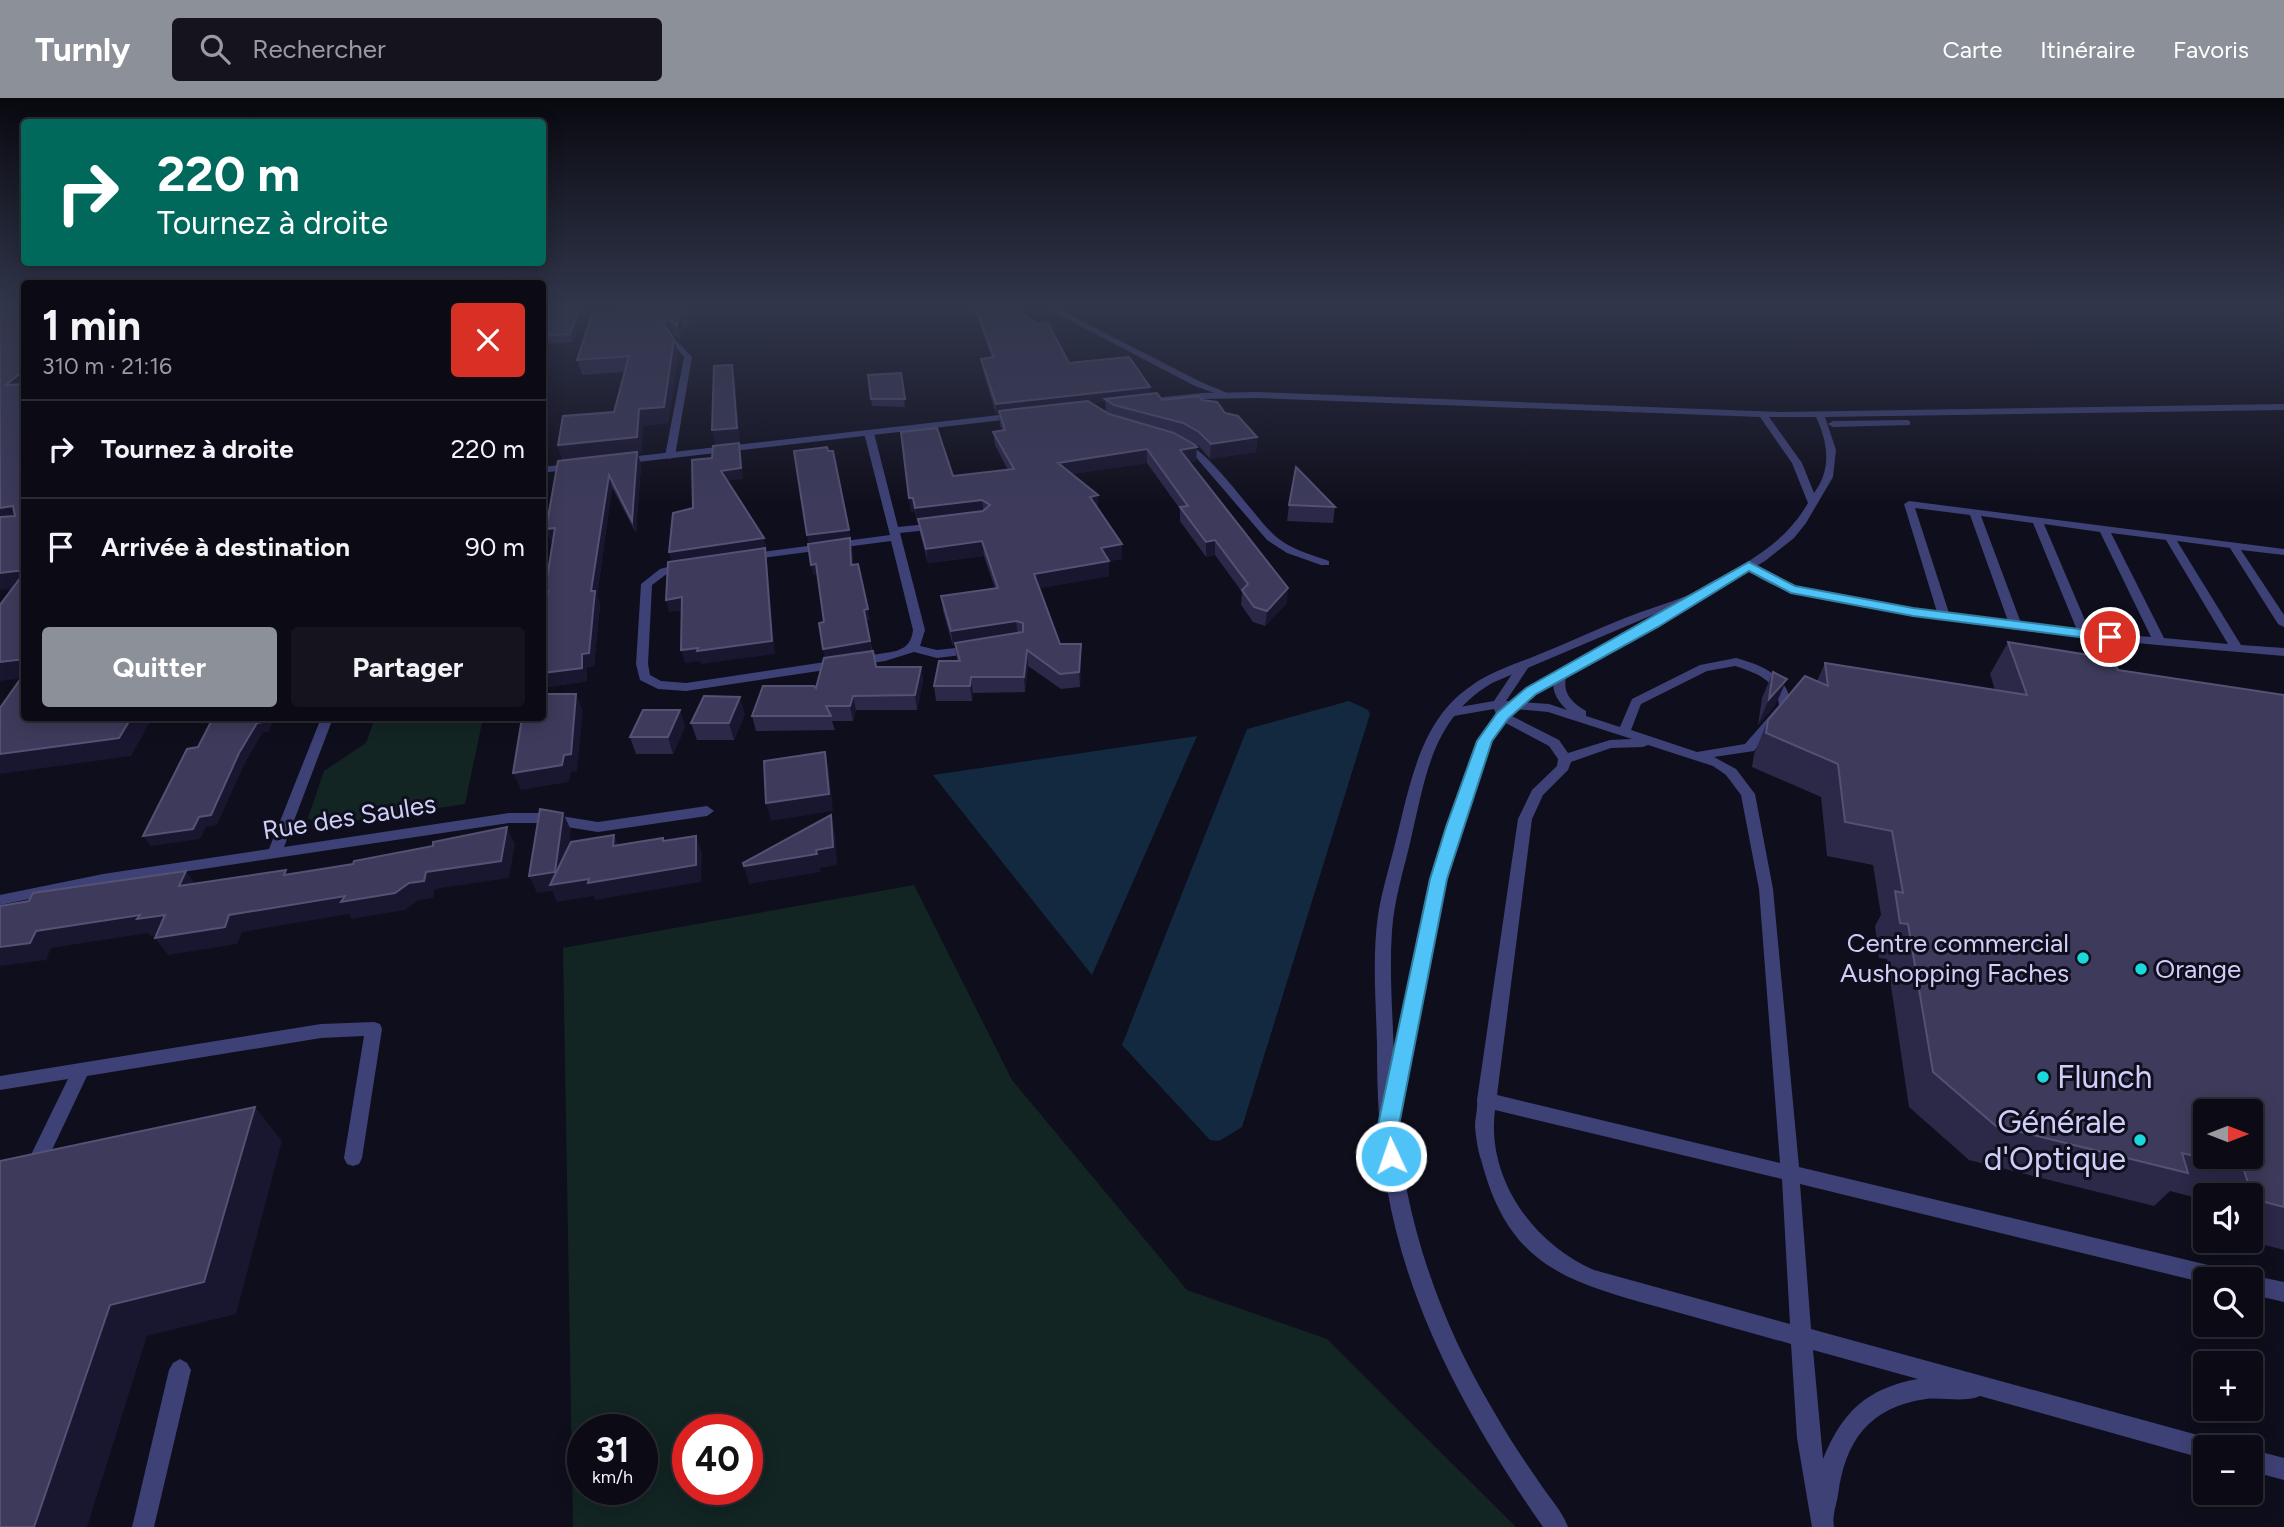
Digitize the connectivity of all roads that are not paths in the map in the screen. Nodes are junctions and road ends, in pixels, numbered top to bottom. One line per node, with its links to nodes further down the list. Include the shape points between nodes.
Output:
1 (685, 372): 11 (street)
2 (1174, 372): 3 (street)
3 (1228, 395): 4 (street); 7 (street)
4 (1130, 404)
5 (2284, 407): 8 (street)
6 (1035, 414): 9 (street)
7 (1766, 419): 8 (street); 15 (street, via 1797,463)
8 (1822, 420): 15 (street, via 1832,449 1831,467)
9 (869, 433): 11 (street); 20 (street)
10 (1170, 438): 26 (street, via 1197,453 1271,538)
11 (670, 456): 12 (street)
12 (605, 463)
13 (593, 464): 14 (street)
14 (546, 470)
15 (1812, 502): 27 (street, via 1799,529)
16 (1974, 512): 17 (street); 29 (street, via 1909,504); 31 (street)
17 (2037, 520): 19 (street); 32 (street)
18 (945, 525): 20 (street)
19 (2104, 529): 21 (street); 33 (street)
20 (894, 534): 24 (street); 34 (street, via 919,630)
21 (2169, 537): 22 (street); 35 (street)
22 (2233, 545): 23 (street); 30 (street)
23 (2284, 552)
24 (728, 559)
25 (700, 563): 34 (street, via 664,571 647,584 642,664 644,677 658,685 686,687 885,657)
26 (1325, 563)
27 (1749, 566): 28 (street); 29 (street, via 1791,589)
28 (1694, 597): 38 (street, via 1634,617); 39 (street)
29 (1944, 616): 31 (street)
30 (2284, 624)
31 (2017, 626): 32 (street)
32 (2085, 635): 33 (street)
33 (2159, 641): 35 (street)
34 (914, 648): 36 (street, via 937,654)
35 (2237, 648): 37 (street)
36 (983, 649)
37 (2284, 652)
38 (1524, 665): 40 (street); 41 (street, via 1480,684)
39 (1560, 674): 40 (street); 43 (street, via 1559,692 1566,703)
40 (1505, 708): 41 (street); 43 (street, via 1549,708); 47 (street, via 1554,743); 54 (street, via 1485,741 1439,879)
41 (1448, 713): 54 (street, via 1433,738 1417,784 1386,916)
42 (326, 721): 49 (street)
43 (1597, 724): 44 (street)
44 (1624, 732): 45 (street); 46 (street, via 1636,702 1704,668 1736,662 1768,673 1784,694 1786,705 1749,748)
45 (1665, 745): 46 (street); 47 (street, via 1610,744)
46 (1700, 755): 57 (street, via 1731,772 1748,794 1752,809 1766,889)
47 (1565, 758): 53 (street, via 1563,767 1537,793 1525,819)
48 (707, 811): 49 (street, Rue des Saules, via 598,827 509,818)
49 (274, 853): 50 (street, Rue des Saules)
50 (0, 900)
51 (81, 1070): 52 (street); 55 (street, via 321,1031 374,1029); 56 (street)
52 (0, 1083)
53 (1486, 1100): 57 (street); 61 (street, via 1484,1124 1491,1170 1517,1220 1555,1261 1592,1279)
54 (1389, 1125): 69 (street, via 1400,1210 1437,1319 1472,1395)
55 (353, 1158)
56 (34, 1167)
57 (1790, 1176): 58 (street); 61 (street)
58 (2193, 1271)
59 (2263, 1287): 60 (street)
60 (2284, 1292)
61 (1800, 1336): 63 (street); 67 (street, via 1808,1438)
62 (180, 1370): 68 (street)
63 (2020, 1395): 64 (street); 67 (street, via 1923,1386 1889,1396 1856,1420 1833,1460)
64 (2193, 1445)
65 (2263, 1463): 66 (street)
66 (2284, 1469)
67 (1824, 1524)
68 (143, 1527)
69 (1557, 1527)

